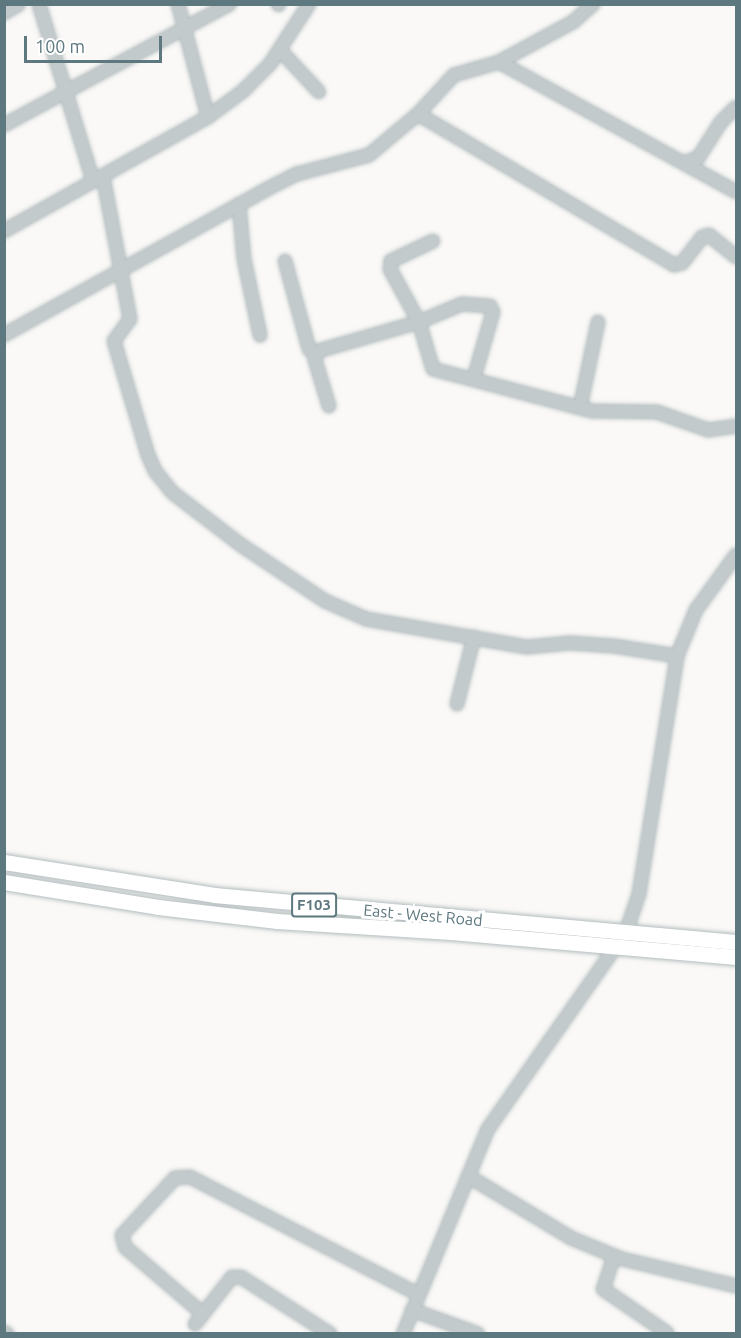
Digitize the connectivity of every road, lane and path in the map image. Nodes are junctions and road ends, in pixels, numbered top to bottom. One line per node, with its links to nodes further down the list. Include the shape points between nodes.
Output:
1 (19, 4): 7 (street)
2 (39, 4): 11 (street)
3 (178, 4): 8 (street)
4 (230, 4): 8 (street)
5 (309, 4): 9 (street)
6 (593, 4): 10 (street, via 573,22)
7 (4, 13)
8 (185, 27): 11 (street); 15 (street)
9 (280, 50): 12 (street); 15 (street, via 259,77)
10 (499, 62): 14 (street, via 454,75); 17 (street)
11 (65, 91): 16 (street); 18 (street)
12 (319, 92)
13 (736, 107): 17 (street, via 721,122 700,156)
14 (418, 114): 20 (street, via 369,155 297,174); 23 (street, via 674,265 682,264 702,237 709,235)
15 (208, 117): 18 (street)
16 (4, 126)
17 (686, 162): 19 (street)
18 (98, 179): 21 (street); 25 (street)
19 (736, 192)
20 (239, 204): 25 (street); 29 (street, via 244,259)
21 (4, 231)
22 (434, 241): 26 (street, via 392,261 390,268)
23 (736, 257)
24 (285, 261): 30 (street, via 309,349)
25 (122, 270): 28 (street); 36 (street, via 130,319 114,341 148,455 162,481 241,545 346,612 396,626)
26 (419, 322): 30 (street, via 333,345); 31 (street, via 430,366); 31 (street, via 462,304 490,306 493,312)
27 (598, 322): 33 (street)
28 (4, 335)
29 (260, 335)
30 (315, 355): 32 (street)
31 (474, 378): 33 (street)
32 (329, 406)
33 (580, 408): 34 (street, via 601,413 657,412 708,430)
34 (736, 426)
35 (736, 555): 37 (street, via 696,610)
36 (474, 637): 37 (street, via 527,647 570,643); 38 (street)
37 (676, 656): 41 (street, via 639,894)
38 (457, 704)
39 (4, 862): 41 (main road, East - West Road / F103, via 226,896)
40 (4, 882): 43 (main road, East - West Road / F103, via 276,921)
41 (626, 932): 42 (main road, East - West Road / F103); 43 (street)
42 (736, 942)
43 (618, 947): 44 (main road, East - West Road / F103); 45 (street, via 488,1129)
44 (736, 957)
45 (468, 1176): 46 (street, via 571,1238); 48 (street)
46 (614, 1256): 47 (street); 50 (street, via 603,1289)
47 (736, 1286)
48 (418, 1294): 49 (street); 51 (street, via 190,1177 175,1178 122,1235 125,1247 199,1319 232,1277 241,1277)
49 (412, 1310): 52 (street); 53 (street)
50 (667, 1333)
51 (330, 1334)
52 (403, 1334)
53 (478, 1334)

